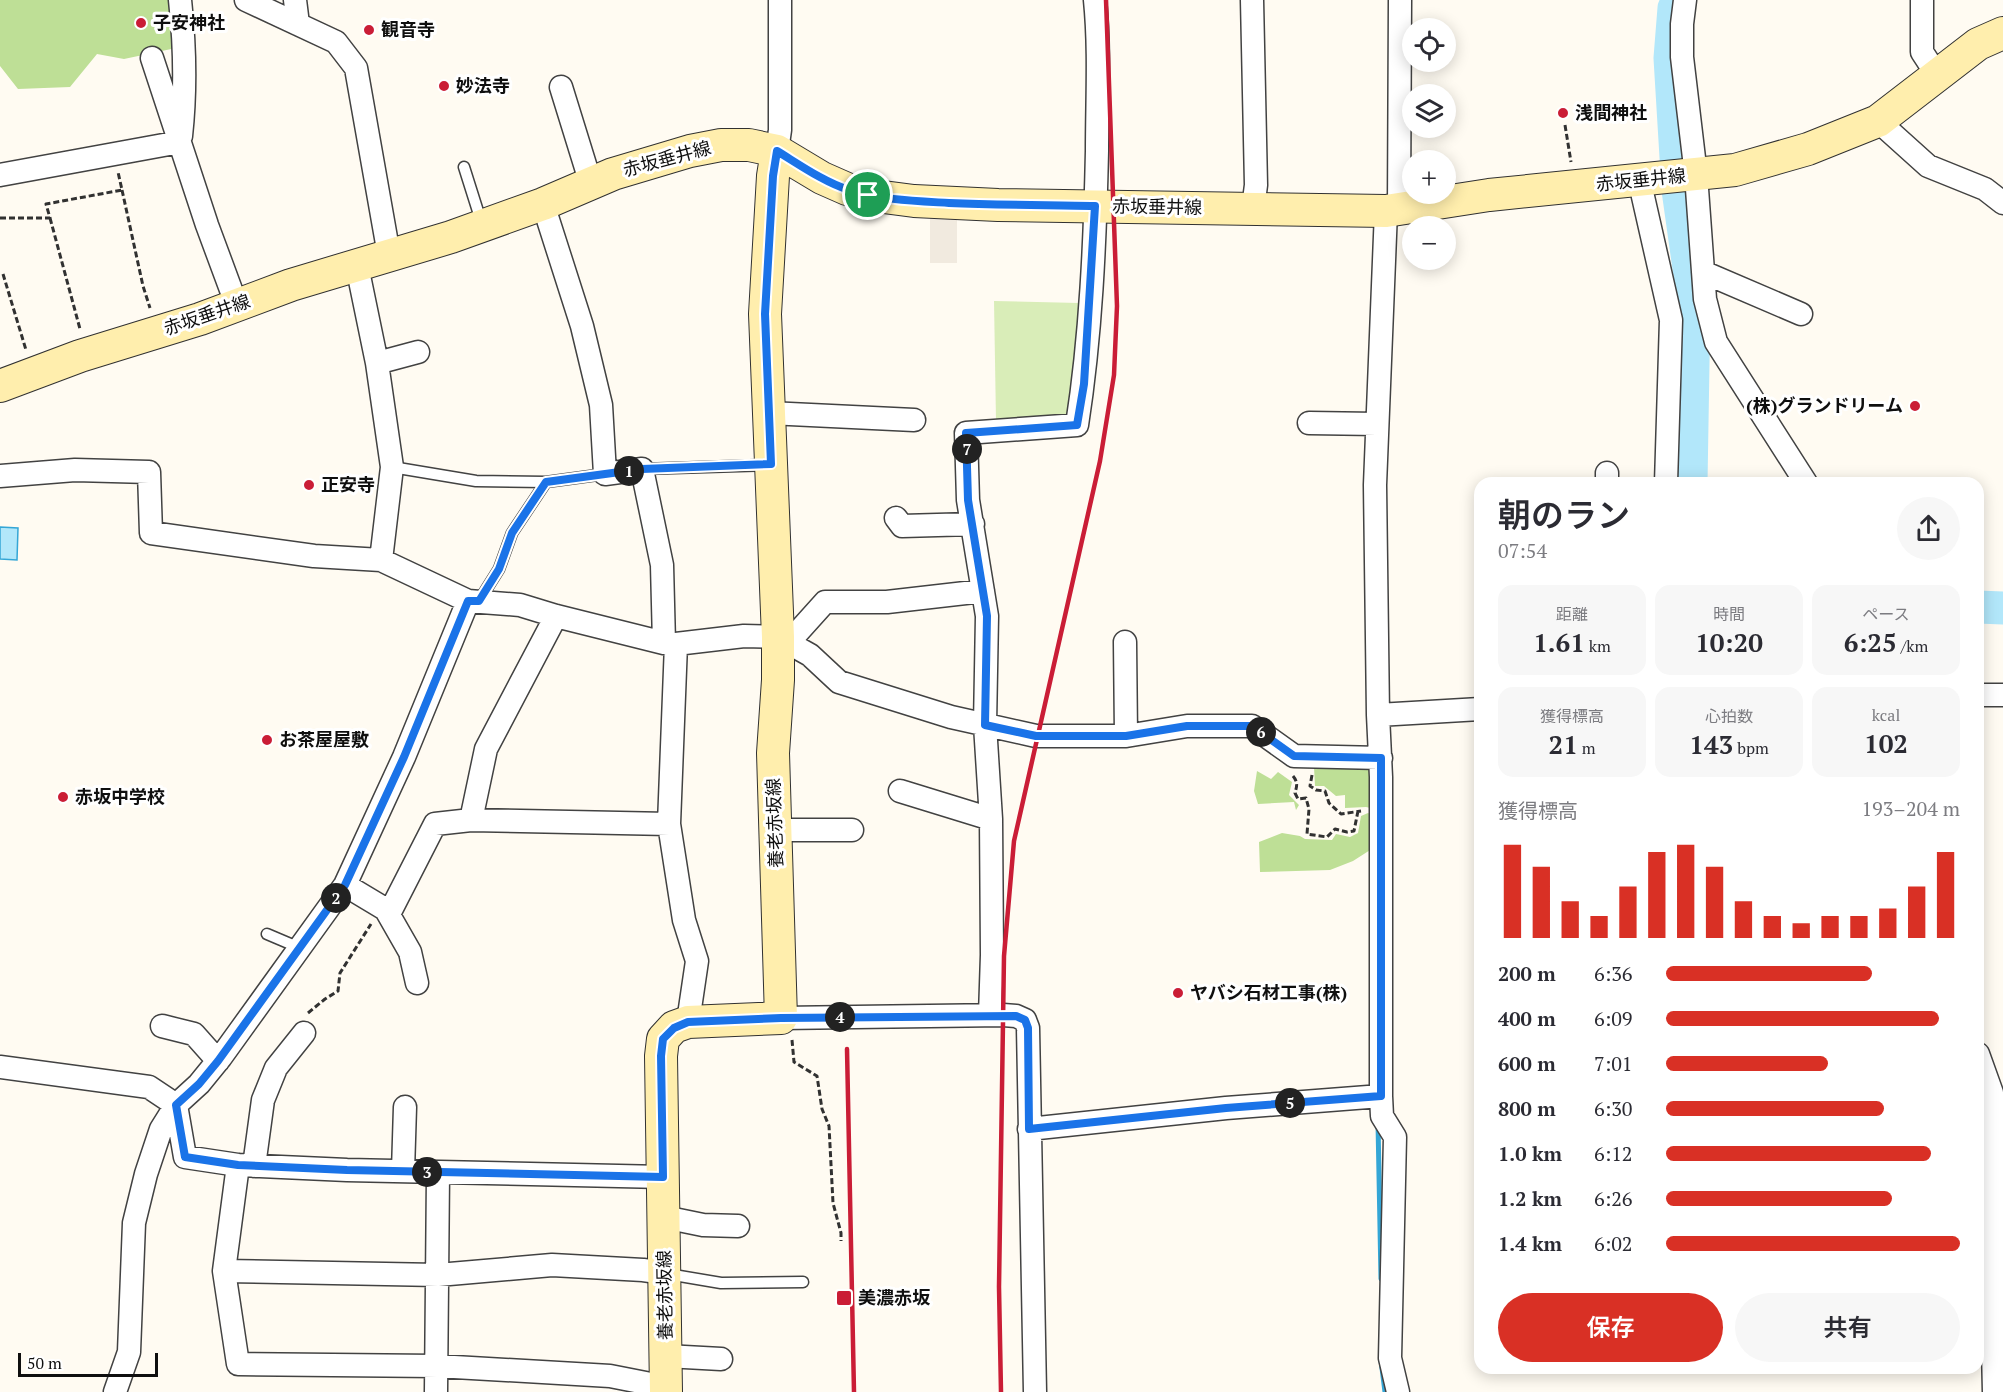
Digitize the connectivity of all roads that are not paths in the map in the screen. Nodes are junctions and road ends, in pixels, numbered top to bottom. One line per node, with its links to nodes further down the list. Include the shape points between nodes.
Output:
1 (180, 0): 16 (street, via 185,97)
2 (246, 0): 10 (street)
3 (295, 0): 10 (street)
4 (780, 0): 17 (street)
5 (1095, 0): 24 (street, via 1099,38)
6 (1252, 0): 25 (street, via 1256,186)
7 (1400, 0): 26 (street)
8 (1685, 0): 20 (street)
9 (1922, 0): 13 (street, via 1922,52)
10 (298, 24): 28 (street, via 336,42 356,68)
11 (2003, 33): 13 (main road, 赤坂垂井線, via 1978,44)
12 (152, 58): 16 (street)
13 (1937, 75): 15 (main road, 赤坂垂井線)
14 (561, 87): 21 (street)
15 (1878, 121): 20 (main road, 赤坂垂井線, via 1808,149 1735,170); 22 (street, via 1928,166 1985,189)
16 (180, 142): 19 (street); 31 (street)
17 (777, 151): 21 (main road, 赤坂垂井線, via 721,145 613,174); 24 (main road, 赤坂垂井線, via 822,178 868,195 914,201); 36 (main road, 養老赤坂線, via 765,314)
18 (464, 167): 27 (lane)
19 (0, 175)
20 (1671, 176): 26 (main road, 赤坂垂井線, via 1489,195); 30 (street); 45 (street)
21 (591, 184): 23 (main road, 赤坂垂井線)
22 (2003, 203)
23 (543, 204): 27 (main road, 赤坂垂井線); 43 (street, via 582,327 601,405)
24 (1095, 206): 25 (main road, 赤坂垂井線); 49 (street, via 1084,384 1077,425 966,433 968,500)
25 (1253, 208): 26 (main road, 赤坂垂井線)
26 (1392, 210): 39 (street)
27 (482, 226): 28 (main road, 赤坂垂井線)
28 (389, 255): 29 (main road, 赤坂垂井線)
29 (357, 266): 31 (main road, 赤坂垂井線); 34 (street)
30 (1703, 272): 32 (street); 46 (street, via 1716,342)
31 (237, 306): 35 (main road, 赤坂垂井線)
32 (1801, 314)
33 (418, 352): 34 (street)
34 (377, 363): 41 (street)
35 (0, 386)
36 (769, 413): 37 (street); 40 (main road, 養老赤坂線)
37 (914, 420)
38 (1309, 423): 39 (street)
39 (1377, 424): 60 (street)
40 (771, 464): 42 (lane); 54 (main road, 養老赤坂線)
41 (392, 467): 47 (lane, via 476,481); 50 (street)
42 (642, 469): 43 (street); 56 (street, via 662,565)
43 (605, 474): 47 (lane)
44 (0, 476): 50 (street, via 75,470 149,471 151,533 314,556)
45 (1666, 477)
46 (1802, 477)
47 (546, 482): 52 (lane, via 512,533 499,569)
48 (896, 518): 49 (street, via 902,526)
49 (973, 524): 51 (street)
50 (381, 560): 52 (street)
51 (983, 591): 54 (street, via 887,602 825,602); 61 (street, via 987,616)
52 (474, 601): 53 (street, via 520,605); 70 (street)
53 (556, 616): 56 (street); 66 (street, via 486,748)
54 (784, 639): 56 (street, via 744,636); 61 (street, via 810,655 839,682); 68 (main road, 養老赤坂線, via 773,753)
55 (1125, 642): 62 (street)
56 (670, 644): 67 (street)
57 (1984, 695): 58 (street)
58 (2003, 695)
59 (1474, 709): 60 (street)
60 (1378, 715): 63 (street)
61 (985, 725): 62 (street, via 1036,736); 65 (street)
62 (1126, 736): 63 (street, via 1187,726 1252,726 1294,756)
63 (1381, 758): 83 (street, via 1369,812)
64 (900, 791): 65 (street)
65 (991, 819): 75 (street)
66 (471, 820): 67 (street); 71 (street, via 435,824 390,912)
67 (669, 824): 77 (street, via 684,920 697,961)
68 (776, 830): 69 (street); 76 (main road, 養老赤坂線)
69 (852, 830)
70 (345, 885): 71 (street); 73 (street)
71 (384, 909): 74 (street, via 410,952)
72 (267, 934): 73 (lane)
73 (301, 948): 80 (street)
74 (417, 983)
75 (990, 1016): 76 (street); 86 (street, via 1016,1016 1025,1020 1028,1028)
76 (781, 1018): 77 (main road)
77 (688, 1022): 91 (main road, 養老赤坂線, via 663,1039)
78 (162, 1026): 80 (street, via 194,1034)
79 (304, 1033): 88 (street, via 276,1068)
80 (218, 1061): 84 (street)
81 (0, 1067): 84 (street, via 149,1087)
82 (1984, 1071): 87 (street, via 1992,1093)
83 (1381, 1096): 86 (street); 107 (street, via 1382,1116 1395,1137 1390,1358)
84 (176, 1105): 88 (street, via 185,1157); 104 (street, via 161,1129 135,1223 129,1353)
85 (405, 1107): 89 (street)
86 (1029, 1129): 106 (street)
87 (1999, 1142): 98 (street)
88 (246, 1165): 89 (street); 94 (street)
89 (403, 1171): 90 (street)
90 (438, 1173): 91 (street); 96 (street)
91 (663, 1177): 92 (main road, 養老赤坂線)
92 (664, 1217): 93 (street, via 703,1225); 95 (main road, 養老赤坂線)
93 (738, 1226)
94 (224, 1271): 96 (street); 101 (street, via 238,1364)
95 (665, 1273): 96 (street, via 552,1265); 97 (lane, via 722,1283); 99 (main road, 養老赤坂線)
96 (438, 1275): 101 (street)
97 (803, 1282)
98 (1998, 1305): 108 (street)
99 (666, 1356): 100 (street); 103 (main road, 養老赤坂線)
100 (722, 1359)
101 (437, 1366): 102 (street); 105 (street)
102 (527, 1382): 103 (street, via 610,1376)
103 (666, 1389)
104 (115, 1392)
105 (436, 1392)
106 (1035, 1392)
107 (1398, 1392)
108 (1994, 1392)

